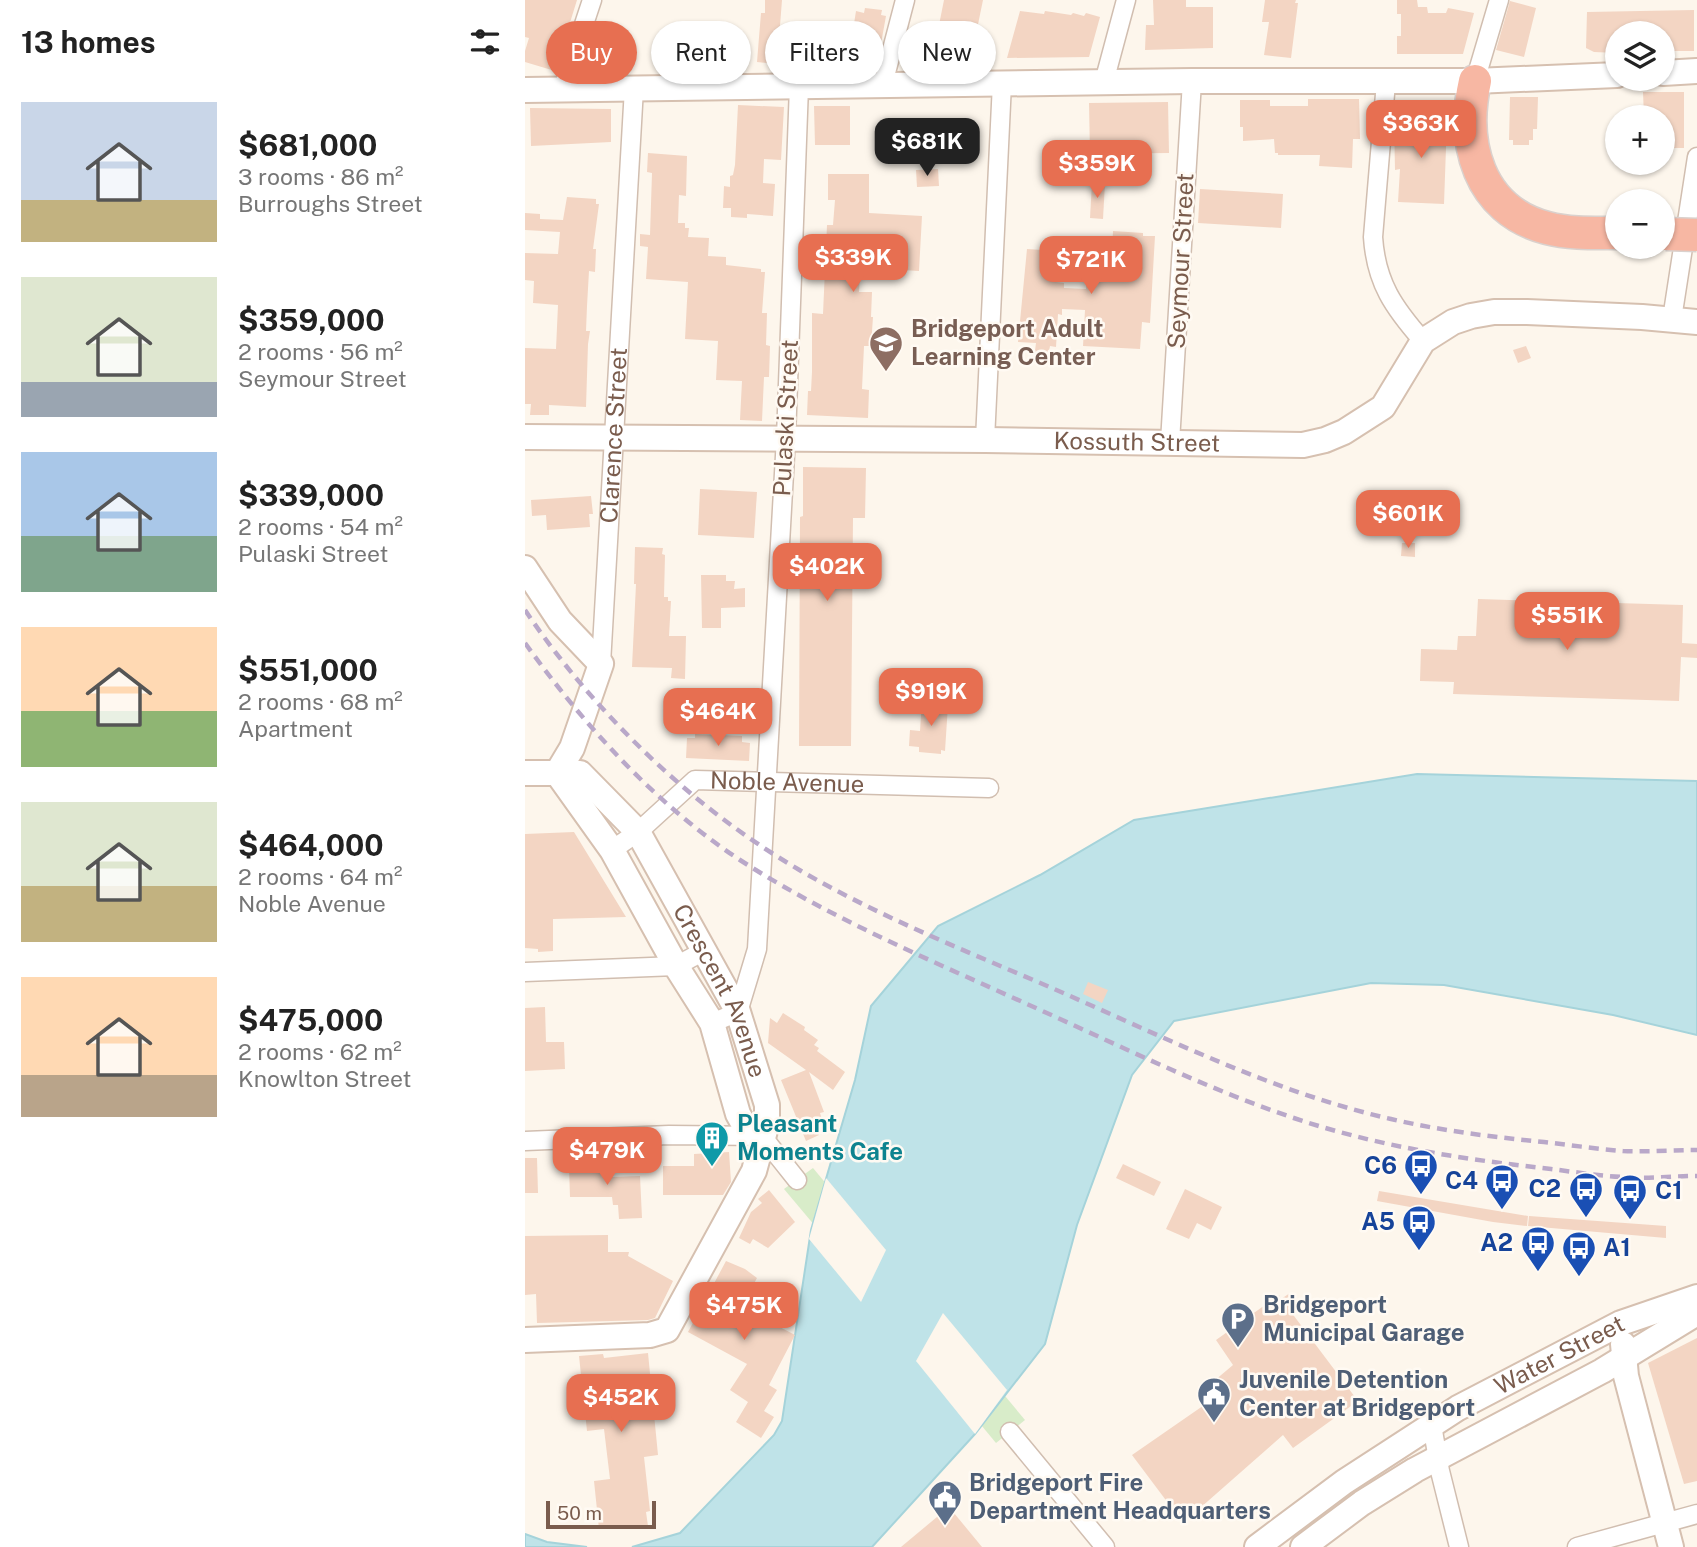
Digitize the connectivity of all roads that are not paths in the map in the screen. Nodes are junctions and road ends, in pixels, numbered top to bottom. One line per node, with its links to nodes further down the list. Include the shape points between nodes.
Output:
1 (592, 0): 17 (street)
2 (905, 0): 8 (street)
3 (1126, 0): 11 (street)
4 (1499, 0): 10 (street)
5 (1697, 71): 6 (main road)
6 (1675, 72)
7 (1605, 76): 10 (main road)
8 (884, 80)
9 (1192, 81): 11 (main road); 12 (main road); 31 (street, Seymour Street)
10 (1475, 81): 12 (main road); 21 (highway, via 1469,117 1472,147 1482,176 1497,199 1546,228)
11 (1104, 82): 13 (main road)
12 (1386, 82): 26 (street, via 1374,257 1386,292)
13 (1003, 83): 15 (main road); 30 (street)
14 (883, 84): 16 (main road)
15 (884, 84)
16 (799, 86): 18 (main road); 29 (street, Pulaski Street)
17 (563, 88): 18 (main road); 19 (main road)
18 (634, 88): 28 (street, Clarence Street)
19 (525, 90)
20 (1697, 157): 24 (street)
21 (1605, 233)
22 (1675, 234): 23 (highway, bridge)
23 (1697, 235)
24 (1672, 319): 25 (main road, Kossuth Street); 26 (main road, Kossuth Street, via 1494,312 1453,322)
25 (1697, 322)
26 (1423, 341): 31 (main road, Kossuth Street, via 1383,407 1325,440 1303,444)
27 (525, 437): 28 (main road, Kossuth Street)
28 (615, 439): 29 (main road, Kossuth Street); 33 (street, Clarence Street)
29 (786, 439): 30 (main road, Kossuth Street); 36 (street, Pulaski Street)
30 (985, 440): 31 (main road, Kossuth Street)
31 (1170, 442)
32 (525, 568): 33 (main road, via 560,621)
33 (601, 664): 35 (main road, Clarence Street, via 572,748)
34 (525, 773): 35 (main road)
35 (557, 773): 38 (main road, Crescent Avenue, via 580,773); 39 (main road, Crescent Avenue)
36 (766, 783): 37 (street, Noble Avenue); 38 (street, Noble Avenue, via 695,780); 43 (street, Pulaski Street, via 757,949)
37 (989, 789)
38 (638, 832): 39 (street, Noble Avenue); 40 (main road, Crescent Avenue)
39 (612, 850): 41 (main road, Crescent Avenue)
40 (704, 951): 41 (street); 43 (main road, Crescent Avenue)
41 (676, 966): 42 (street); 44 (main road, Crescent Avenue)
42 (525, 972)
43 (738, 1012): 44 (street); 45 (main road, Crescent Avenue, via 767,1105)
44 (712, 1023): 45 (main road, Crescent Avenue, via 738,1114)
45 (762, 1136): 46 (street); 47 (street); 51 (main road, via 754,1171 667,1330 650,1335)
46 (525, 1141)
47 (797, 1180)
48 (1697, 1297): 50 (main road, Water Street)
49 (1697, 1313): 52 (main road, Water Street)
50 (1621, 1322): 52 (main road); 53 (main road, Water Street)
51 (525, 1340)
52 (1624, 1358): 55 (main road, Water Street); 57 (main road)
53 (1432, 1424): 55 (street); 59 (main road, Water Street)
54 (1010, 1432): 58 (street)
55 (1437, 1458): 60 (main road, Water Street, via 1362,1503); 61 (street)
56 (1697, 1514): 57 (street)
57 (1664, 1522): 62 (street); 63 (main road)
58 (1105, 1547)
59 (1257, 1547)
60 (1303, 1547)
61 (1459, 1547)
62 (1577, 1547)
63 (1671, 1547)

